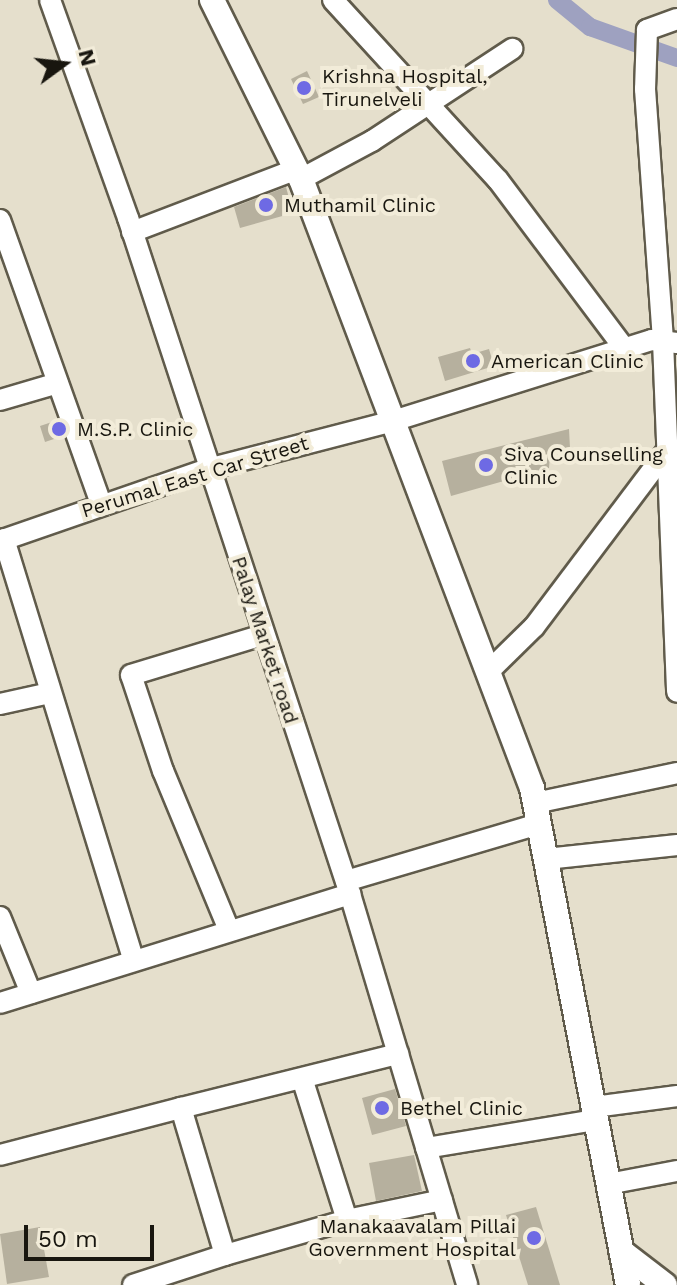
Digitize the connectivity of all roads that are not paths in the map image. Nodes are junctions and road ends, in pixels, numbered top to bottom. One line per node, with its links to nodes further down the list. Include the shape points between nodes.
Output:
1 (50, 0): 9 (street, Palay Market road)
2 (212, 0): 7 (main road)
3 (333, 0): 6 (street)
4 (677, 19): 10 (street, via 647,30 645,89)
5 (512, 49): 6 (street)
6 (430, 105): 7 (street); 11 (street, via 498,180)
7 (299, 174): 9 (street); 14 (main road)
8 (0, 220): 12 (street)
9 (132, 232): 16 (street, Palay Market road)
10 (670, 342): 11 (street, Perumal East Car Street); 15 (street)
11 (624, 348): 14 (street, Perumal East Car Street)
12 (58, 383): 13 (street); 17 (street)
13 (0, 400)
14 (393, 421): 16 (street, Perumal East Car Street); 20 (main road)
15 (665, 453): 20 (street, via 534,627); 21 (street)
16 (208, 469): 17 (street, Perumal East Car Street); 19 (street, Palay Market road)
17 (101, 503): 18 (street, Perumal East Car Street)
18 (2, 540): 22 (street)
19 (263, 635): 28 (street, Palay Market road); 30 (street, via 131,675 163,771)
20 (488, 672): 25 (main road)
21 (677, 692)
22 (50, 693): 23 (street); 31 (street)
23 (0, 704)
24 (677, 773): 25 (street)
25 (537, 814): 27 (main road); 28 (street)
26 (677, 845): 27 (street)
27 (546, 859): 38 (main road)
28 (348, 888): 30 (street); 34 (street, Palay Market road)
29 (0, 917): 32 (street)
30 (229, 930): 31 (street)
31 (133, 959): 32 (street)
32 (31, 993): 33 (street)
33 (0, 1003)
34 (398, 1054): 35 (street); 39 (street, Palay Market road)
35 (303, 1081): 37 (street); 44 (street)
36 (677, 1096): 38 (street)
37 (181, 1108): 40 (street); 46 (street)
38 (595, 1114): 39 (street); 42 (main road)
39 (426, 1148): 43 (street, Palay Market road)
40 (0, 1155)
41 (677, 1171): 42 (street)
42 (608, 1184): 45 (main road)
43 (442, 1200): 44 (street); 48 (street, Palay Market road)
44 (347, 1220): 46 (street)
45 (622, 1252): 49 (main road); 50 (main road)
46 (225, 1255): 47 (street)
47 (133, 1285)
48 (467, 1285)
49 (628, 1285)
50 (665, 1285)

